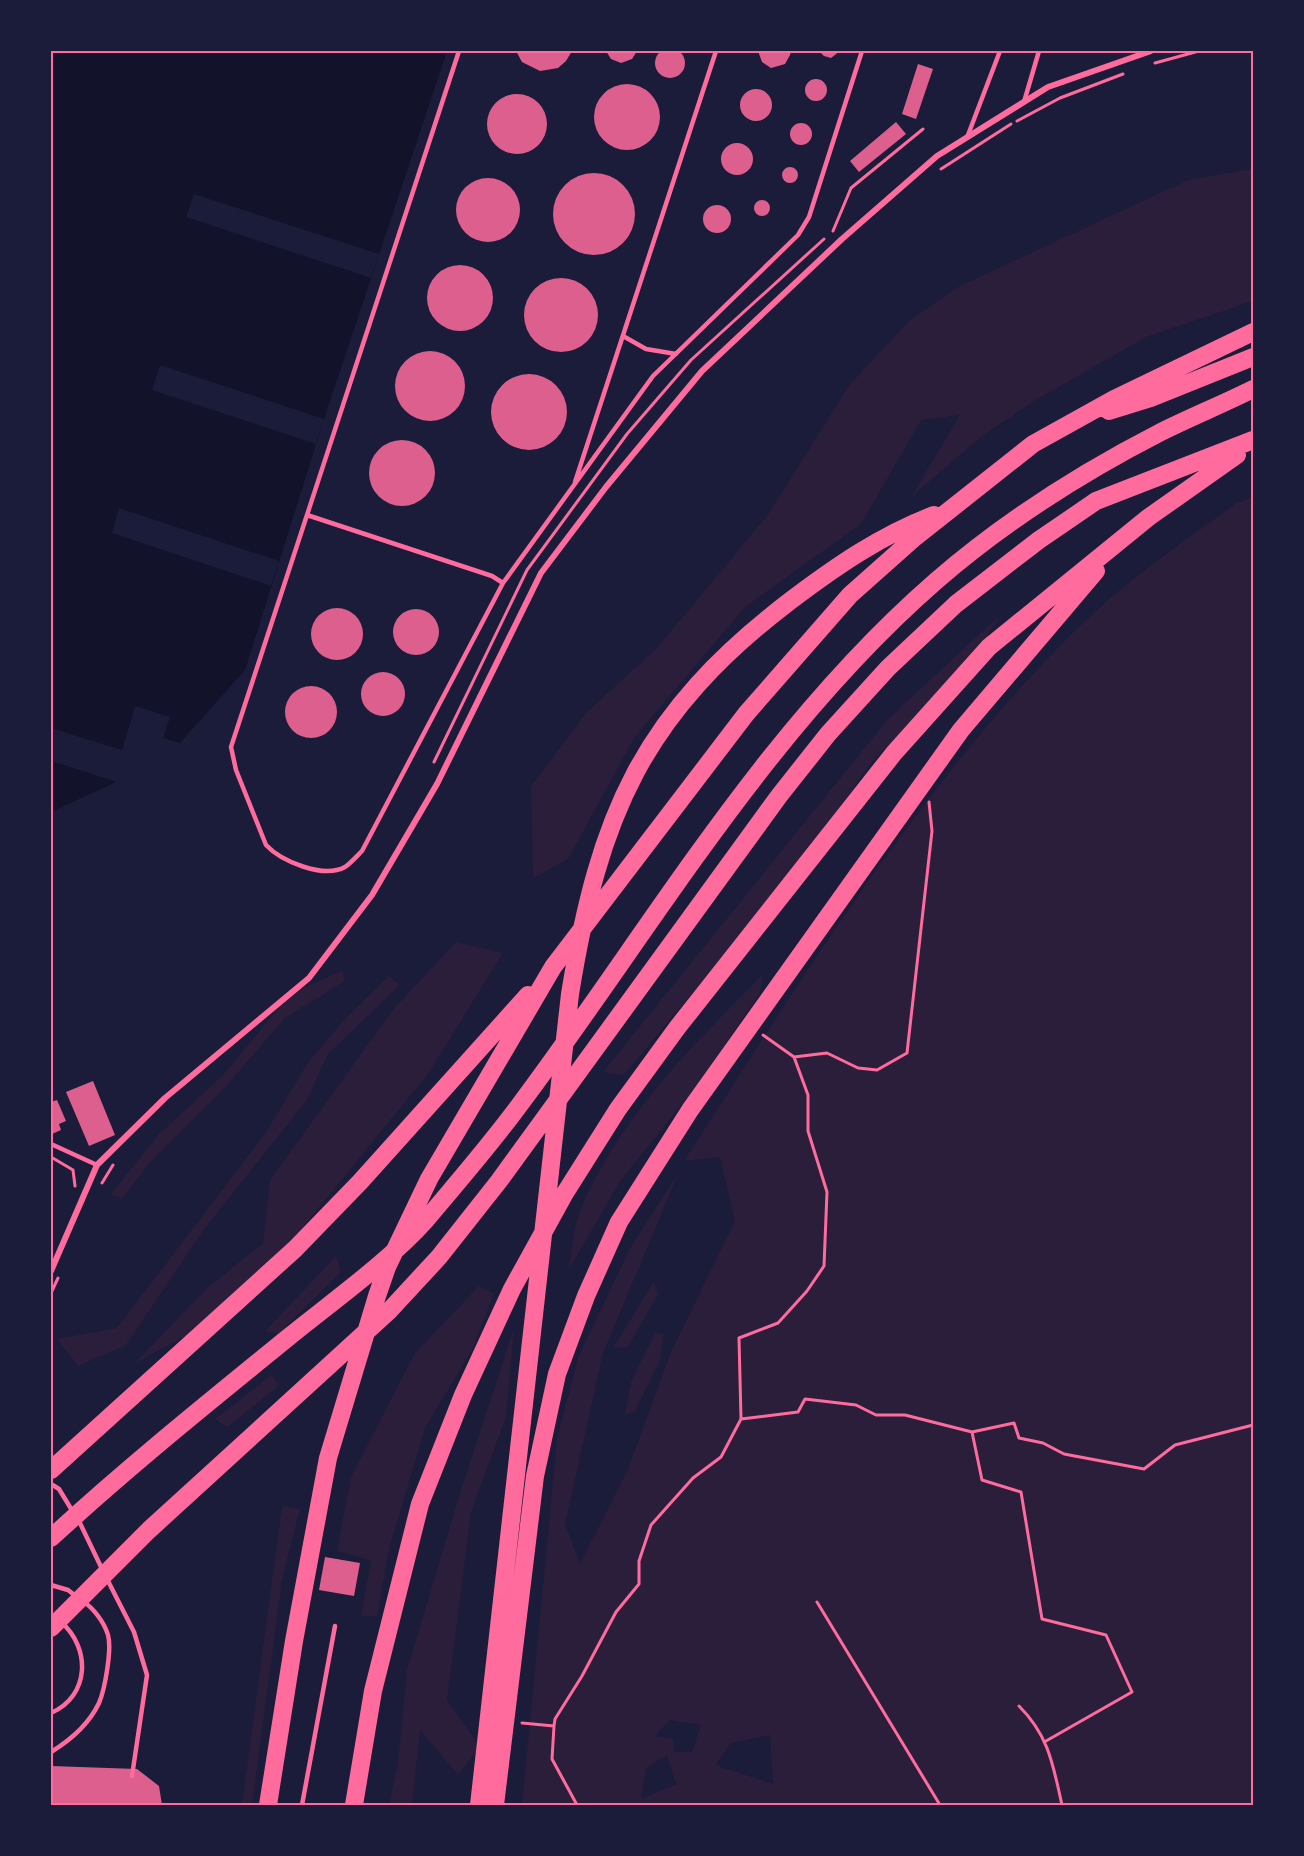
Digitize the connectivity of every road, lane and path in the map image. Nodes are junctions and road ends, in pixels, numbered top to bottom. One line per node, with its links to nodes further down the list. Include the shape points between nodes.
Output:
1 (459, 51): 22 (lane)
2 (716, 51): 14 (lane)
3 (862, 51): 15 (lane, via 809,217 798,235)
4 (1000, 51): 11 (lane)
5 (1039, 51): 10 (lane)
6 (1150, 51): 10 (street, via 1048,87)
7 (1199, 51): 8 (path)
8 (1146, 65)
9 (1125, 73): 12 (path, via 1026,116)
10 (1024, 102): 11 (street)
11 (968, 135): 31 (street, via 937,156 842,239 702,371 541,573 437,784 372,895 309,978 165,1098)
12 (933, 175)
13 (1253, 332): 18 (highway)
14 (623, 336): 15 (lane, via 646,349); 20 (lane)
15 (676, 354): 20 (lane, via 653,376)
16 (1253, 357): 18 (highway, via 1151,398)
17 (1253, 389): 39 (highway, via 1114,458 1017,518 937,580 806,712 754,777 520,1105 421,1225)
18 (1073, 420): 21 (highway, via 1033,444)
19 (1253, 442): 23 (highway); 42 (highway, via 1096,501 956,604 888,668 779,796 506,1172 439,1257 390,1310)
20 (573, 486): 24 (lane)
21 (950, 508): 26 (highway, via 850,595 786,666); 56 (highway, via 902,527 830,571 760,625 694,686 632,775 599,859 576,960)
22 (307, 515): 24 (lane, via 492,576); 24 (lane, via 231,747 236,770 266,845 274,853 318,871 344,867 362,850)
23 (1128, 533): 27 (highway, via 962,730); 50 (highway, via 989,647 894,753 677,1028 618,1109 565,1193 512,1289 463,1395 420,1504 373,1691)
24 (503, 583)
25 (932, 831): 28 (path, via 907,1053 877,1070 858,1068 827,1053)
26 (553, 967): 37 (highway, via 309,1235); 52 (highway, via 450,1138 387,1267 342,1408 315,1520)
27 (749, 1025): 28 (path); 46 (highway, via 619,1222 557,1374 536,1476)
28 (794, 1057): 34 (path, via 808,1095 808,1131 827,1192 824,1266 778,1323 739,1338)
29 (51, 1144): 31 (lane)
30 (51, 1157): 32 (path, via 73,1170)
31 (97, 1165): 33 (street)
32 (74, 1190)
33 (51, 1271)
34 (741, 1419): 36 (path, via 798,1412 805,1399 856,1405 876,1416 904,1415); 47 (path, via 721,1457 693,1478 651,1525 639,1562 639,1584 616,1612)
35 (1253, 1425): 36 (path, via 1175,1445 1144,1469 1064,1454 1043,1443 1019,1438 1014,1423)
36 (972, 1432): 48 (path, via 982,1480 1022,1492 1042,1619 1106,1635 1132,1692)
37 (51, 1470)
38 (51, 1484): 51 (lane, via 59,1489 88,1540 134,1632 147,1676)
39 (51, 1538)
40 (51, 1585): 49 (lane, via 68,1590 94,1609 108,1636 106,1674 98,1704 71,1740)
41 (817, 1602): 59 (path)
42 (52, 1622): 45 (lane, via 76,1638 83,1669 70,1699)
43 (335, 1626): 53 (lane)
44 (1019, 1706): 48 (path)
45 (51, 1713)
46 (504, 1721): 47 (path); 57 (highway)
47 (554, 1726): 58 (path, via 552,1759)
48 (1046, 1741): 60 (path)
49 (51, 1752)
50 (362, 1753): 54 (lane); 55 (highway)
51 (132, 1776)
52 (272, 1794)
53 (302, 1805)
54 (347, 1805)
55 (354, 1805)
56 (479, 1805)
57 (495, 1805)
58 (577, 1805)
59 (940, 1805)
60 (1062, 1805)

